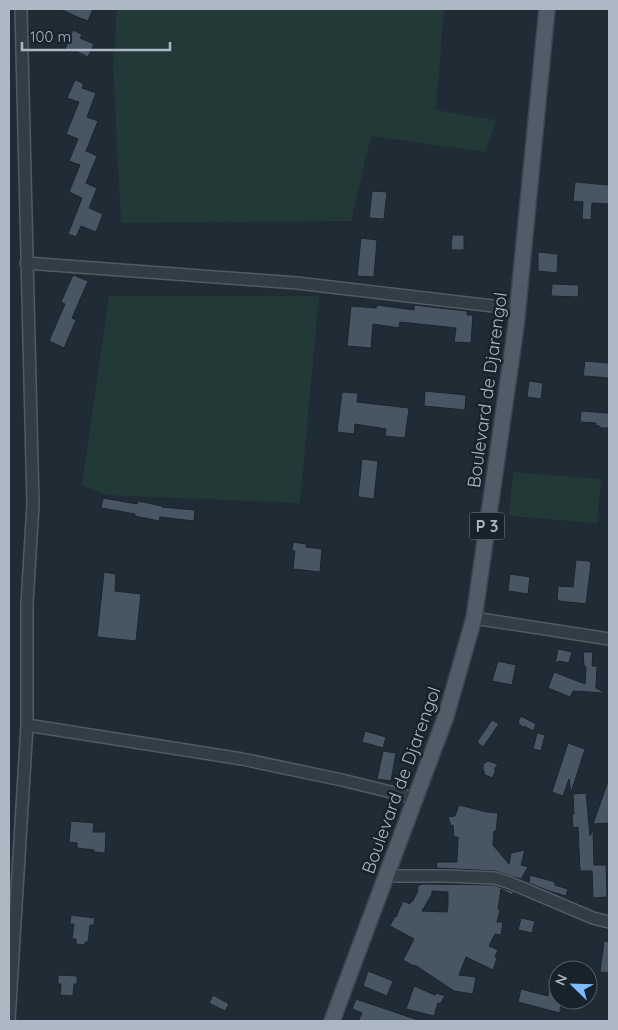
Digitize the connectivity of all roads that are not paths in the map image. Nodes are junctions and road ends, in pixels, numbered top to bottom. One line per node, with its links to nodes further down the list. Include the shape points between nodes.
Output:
1 (21, 9): 3 (street)
2 (547, 9): 4 (main road, Boulevard de Djarengol / P 3)
3 (26, 263): 4 (street, via 297,283); 7 (street, via 33,504)
4 (518, 309): 5 (main road, Boulevard de Djarengol / P 3)
5 (474, 618): 6 (street); 8 (main road, Boulevard de Djarengol / P 3, via 446,716)
6 (609, 639)
7 (27, 725): 8 (street, via 242,759); 11 (street)
8 (415, 798): 9 (main road, Boulevard de Djarengol / P 3)
9 (386, 876): 10 (street, via 497,878); 12 (main road, Boulevard de Djarengol / P 3)
10 (609, 922)
11 (9, 1021)
12 (332, 1021)

